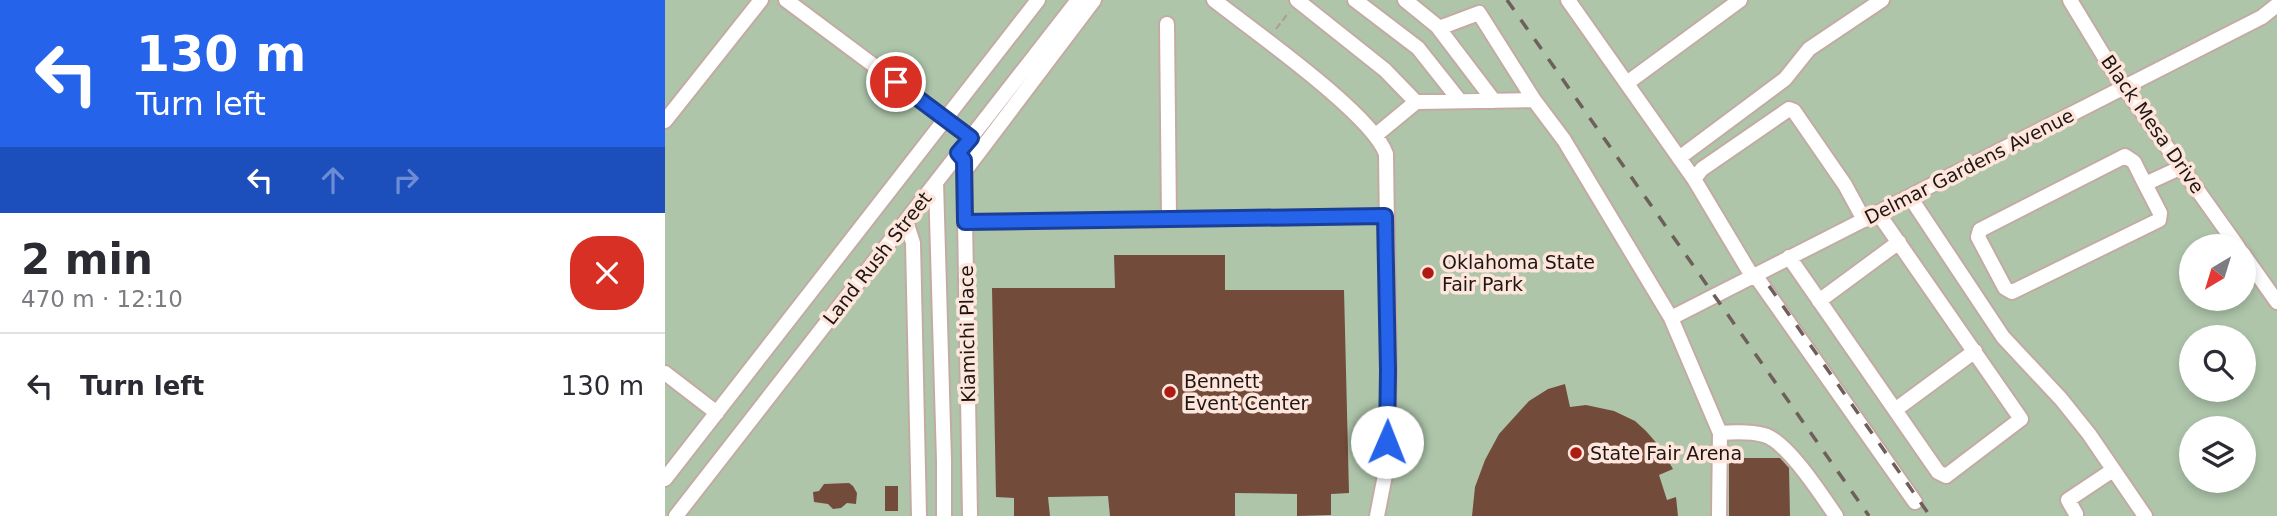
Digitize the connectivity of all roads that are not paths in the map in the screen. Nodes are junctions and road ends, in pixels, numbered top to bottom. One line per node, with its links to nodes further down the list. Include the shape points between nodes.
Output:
1 (761, 0): 24 (street)
2 (786, 0): 23 (street)
3 (1038, 0): 23 (street)
4 (1078, 0): 26 (street, Land Rush Street)
5 (1094, 0): 30 (street)
6 (1214, 0): 25 (street)
7 (1297, 0): 22 (street, via 1385,70)
8 (1355, 0): 20 (street, via 1418,48)
9 (1405, 0): 16 (street)
10 (1568, 0): 17 (street)
11 (1740, 0): 17 (street)
12 (1882, 0): 28 (street, via 1809,49 1784,79)
13 (2070, 0): 18 (street, Black Mesa Drive)
14 (2277, 5): 18 (street, Delmar Gardens Avenue)
15 (1167, 24): 37 (street)
16 (1439, 28): 19 (street, via 1479,13); 21 (street)
17 (1626, 83): 28 (street)
18 (2126, 87): 29 (street, Black Mesa Drive); 34 (street, Delmar Gardens Avenue)
19 (1534, 100): 21 (street); 48 (street, via 1564,140)
20 (1460, 101): 21 (street); 22 (street)
21 (1494, 101)
22 (1416, 102): 25 (street)
23 (946, 120): 26 (street); 52 (street)
24 (665, 121)
25 (1376, 135): 36 (street, via 1386,154)
26 (971, 138): 27 (street, Land Rush Street)
27 (958, 153): 30 (street, Kiamichi Place, via 964,160); 32 (street, Land Rush Street)
28 (1679, 158): 31 (street)
29 (2182, 166): 33 (street); 41 (street, Black Mesa Drive)
30 (964, 172): 40 (street, Kiamichi Place)
31 (1694, 179): 38 (street, via 1792,109); 45 (street)
32 (936, 183): 39 (street, Land Rush Street); 60 (street, Kiamichi Place)
33 (2145, 184): 33 (street, via 2126,156 1980,230 1977,237 2004,288 2012,292 2159,219)
34 (1910, 197): 35 (street, Delmar Gardens Avenue); 54 (street, via 2003,337 2061,399)
35 (1878, 213): 38 (street, Delmar Gardens Avenue); 42 (street)
36 (1385, 216): 37 (street); 62 (street, via 1387,465)
37 (1169, 219): 40 (street)
38 (1864, 220): 43 (street, Delmar Gardens Avenue)
39 (906, 221): 58 (street, Land Rush Street); 59 (street, via 913,243)
40 (965, 222): 61 (street, Kiamichi Place)
41 (2229, 234)
42 (1899, 243): 46 (street); 49 (street)
43 (1789, 257): 45 (street, Delmar Gardens Avenue); 46 (street)
44 (2256, 272): 47 (street)
45 (1754, 275): 48 (street, Delmar Gardens Avenue); 56 (street)
46 (1819, 301): 51 (street)
47 (2277, 302)
48 (1676, 321): 53 (street)
49 (1975, 351): 51 (street); 51 (street, via 2020,415 2018,423 1946,476 1938,472)
50 (665, 373): 52 (street)
51 (1895, 410)
52 (717, 413): 55 (street)
53 (1720, 433): 63 (street); 64 (street, via 1763,435 1775,441 1801,467)
54 (2113, 470): 57 (street, via 2068,500); 65 (street)
55 (665, 480)
56 (1915, 502)
57 (2076, 514)
58 (676, 516)
59 (919, 516)
60 (944, 516)
61 (970, 516)
62 (1377, 516)
63 (1719, 516)
64 (1836, 516)
65 (2145, 516)

